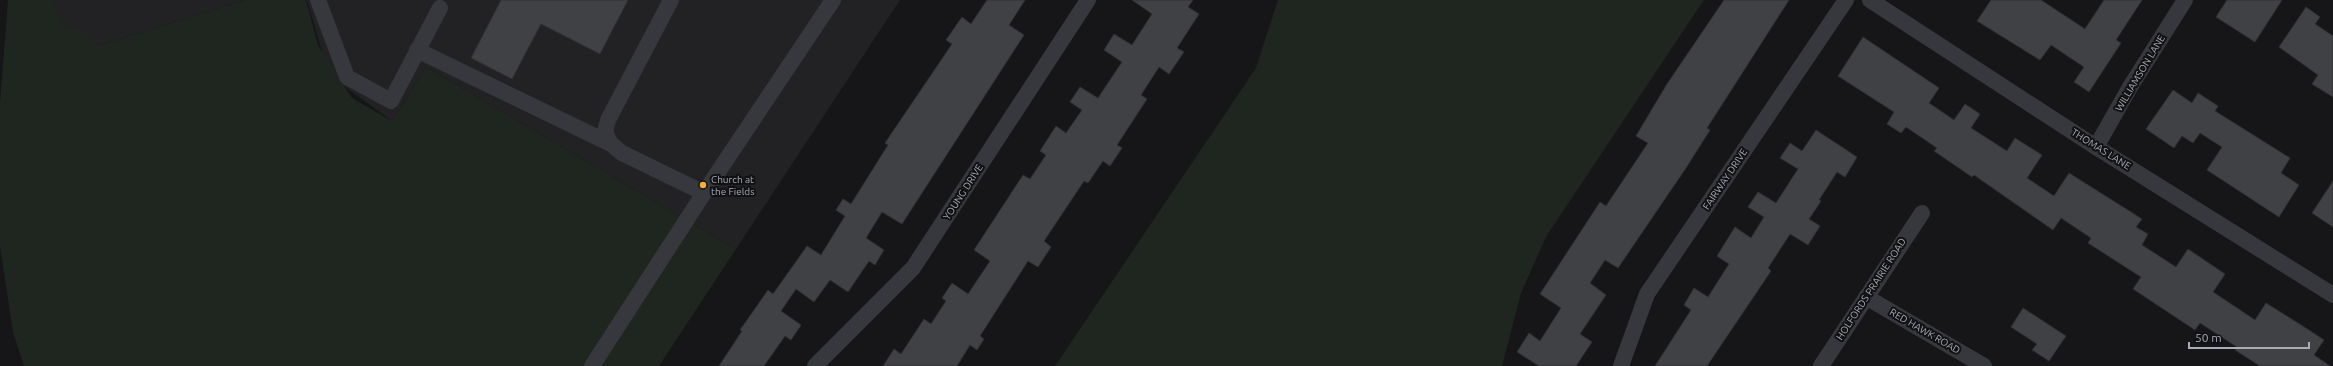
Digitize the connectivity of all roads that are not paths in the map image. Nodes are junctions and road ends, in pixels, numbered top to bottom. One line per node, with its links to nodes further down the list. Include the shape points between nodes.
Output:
1 (318, 0): 9 (street, via 347,77 390,101)
2 (671, 0): 10 (street, via 608,120 605,132)
3 (833, 0): 12 (street)
4 (1088, 0): 17 (street, YOUNG DRIVE, via 913,268)
5 (1846, 0): 18 (street, FAIRWAY DRIVE, via 1647,294)
6 (1870, 0): 11 (street, THOMAS LANE)
7 (2185, 0): 11 (street, WILLIAMSON LANE)
8 (440, 8): 9 (street)
9 (417, 50): 10 (street)
10 (611, 144): 12 (street, via 622,153)
11 (2096, 147): 14 (street, THOMAS LANE)
12 (704, 193): 16 (street)
13 (1922, 213): 15 (street, HOLFORDS PRAIRIE ROAD)
14 (2333, 295)
15 (1866, 296): 19 (street, HOLFORDS PRAIRIE ROAD); 20 (street, RED HAWK ROAD)
16 (592, 366)
17 (815, 366)
18 (1621, 366)
19 (1821, 366)
20 (1984, 366)

